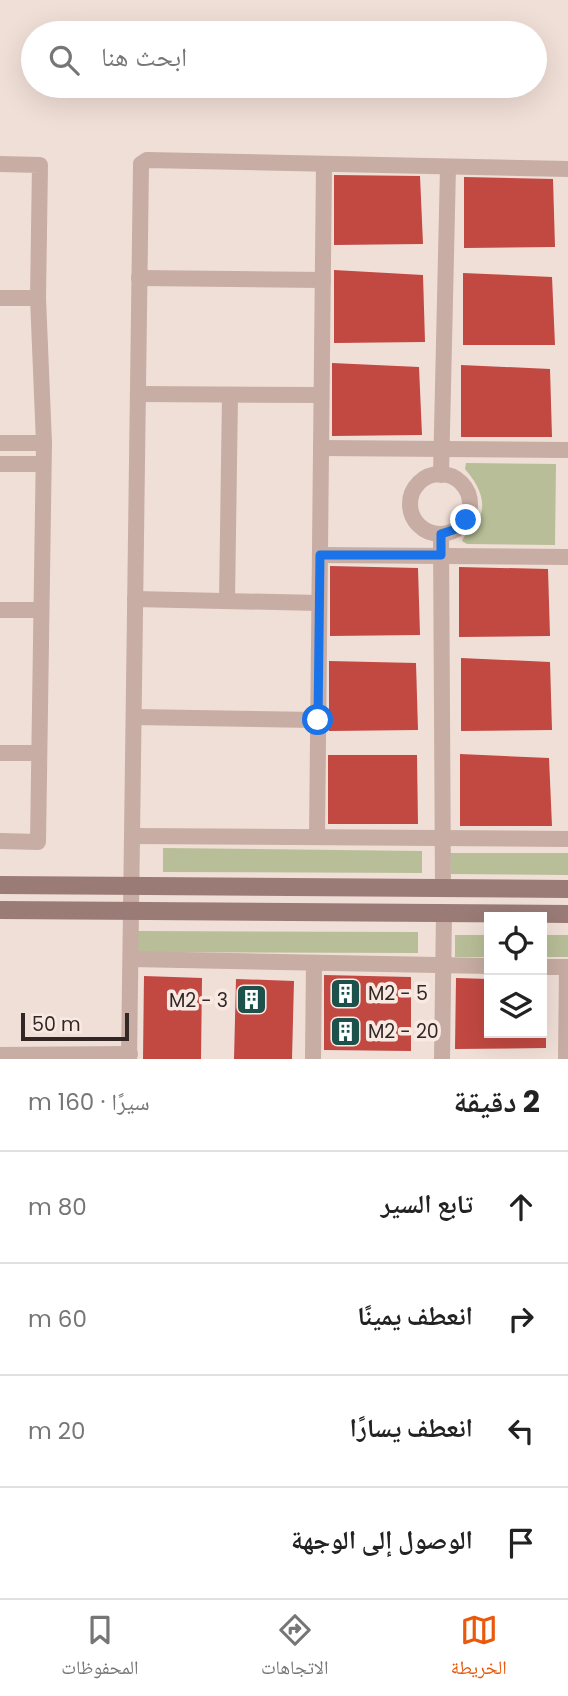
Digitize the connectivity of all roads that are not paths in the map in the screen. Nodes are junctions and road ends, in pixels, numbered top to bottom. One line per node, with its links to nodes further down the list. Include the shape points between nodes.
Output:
1 (0, 164): 8 (street, via 40,165)
2 (324, 164): 3 (street); 5 (street, via 145,161 141,166); 6 (street)
3 (448, 167): 4 (street); 15 (street)
4 (568, 169)
5 (139, 278): 6 (street); 9 (street)
6 (323, 280): 11 (street)
7 (0, 298): 8 (street)
8 (38, 298): 13 (street)
9 (138, 394): 10 (street); 24 (street)
10 (230, 395): 11 (street); 25 (street)
11 (321, 395): 14 (street)
12 (0, 443): 13 (street)
13 (44, 443): 18 (street)
14 (321, 448): 15 (street); 21 (street)
15 (442, 449): 16 (street); 19 (street)
16 (568, 450)
17 (0, 464): 18 (street)
18 (43, 464): 28 (street)
19 (441, 475): 20 (street, via 461,483 470,511 459,528); 20 (street, via 417,486 411,504 423,529)
20 (441, 534): 22 (street)
21 (320, 555): 22 (street); 26 (street)
22 (441, 555): 23 (street); 35 (street)
23 (568, 557)
24 (135, 599): 25 (street); 29 (street)
25 (227, 601): 26 (street)
26 (319, 603): 30 (street)
27 (0, 610): 28 (street)
28 (41, 610): 32 (street)
29 (134, 717): 30 (street); 33 (street)
30 (318, 720): 34 (street)
31 (0, 752): 32 (street)
32 (39, 753): 37 (street, via 38,842)
33 (132, 836): 34 (street); 39 (street)
34 (317, 837): 35 (street)
35 (443, 838): 36 (street); 40 (street)
36 (568, 839)
37 (0, 841)
38 (0, 885): 39 (street)
39 (131, 887): 40 (street); 43 (street)
40 (443, 889): 41 (street)
41 (565, 889): 45 (street)
42 (0, 910): 43 (street)
43 (131, 911): 44 (street); 46 (street)
44 (444, 913): 45 (street); 48 (street)
45 (565, 914)
46 (131, 959): 47 (street); 53 (street)
47 (314, 963): 48 (street); 54 (street)
48 (444, 965): 49 (street); 55 (street)
49 (484, 966)
50 (547, 967): 51 (street)
51 (567, 967): 56 (street)
52 (9, 1057): 53 (street)
53 (130, 1057)
54 (313, 1059)
55 (442, 1059)
56 (566, 1059)

